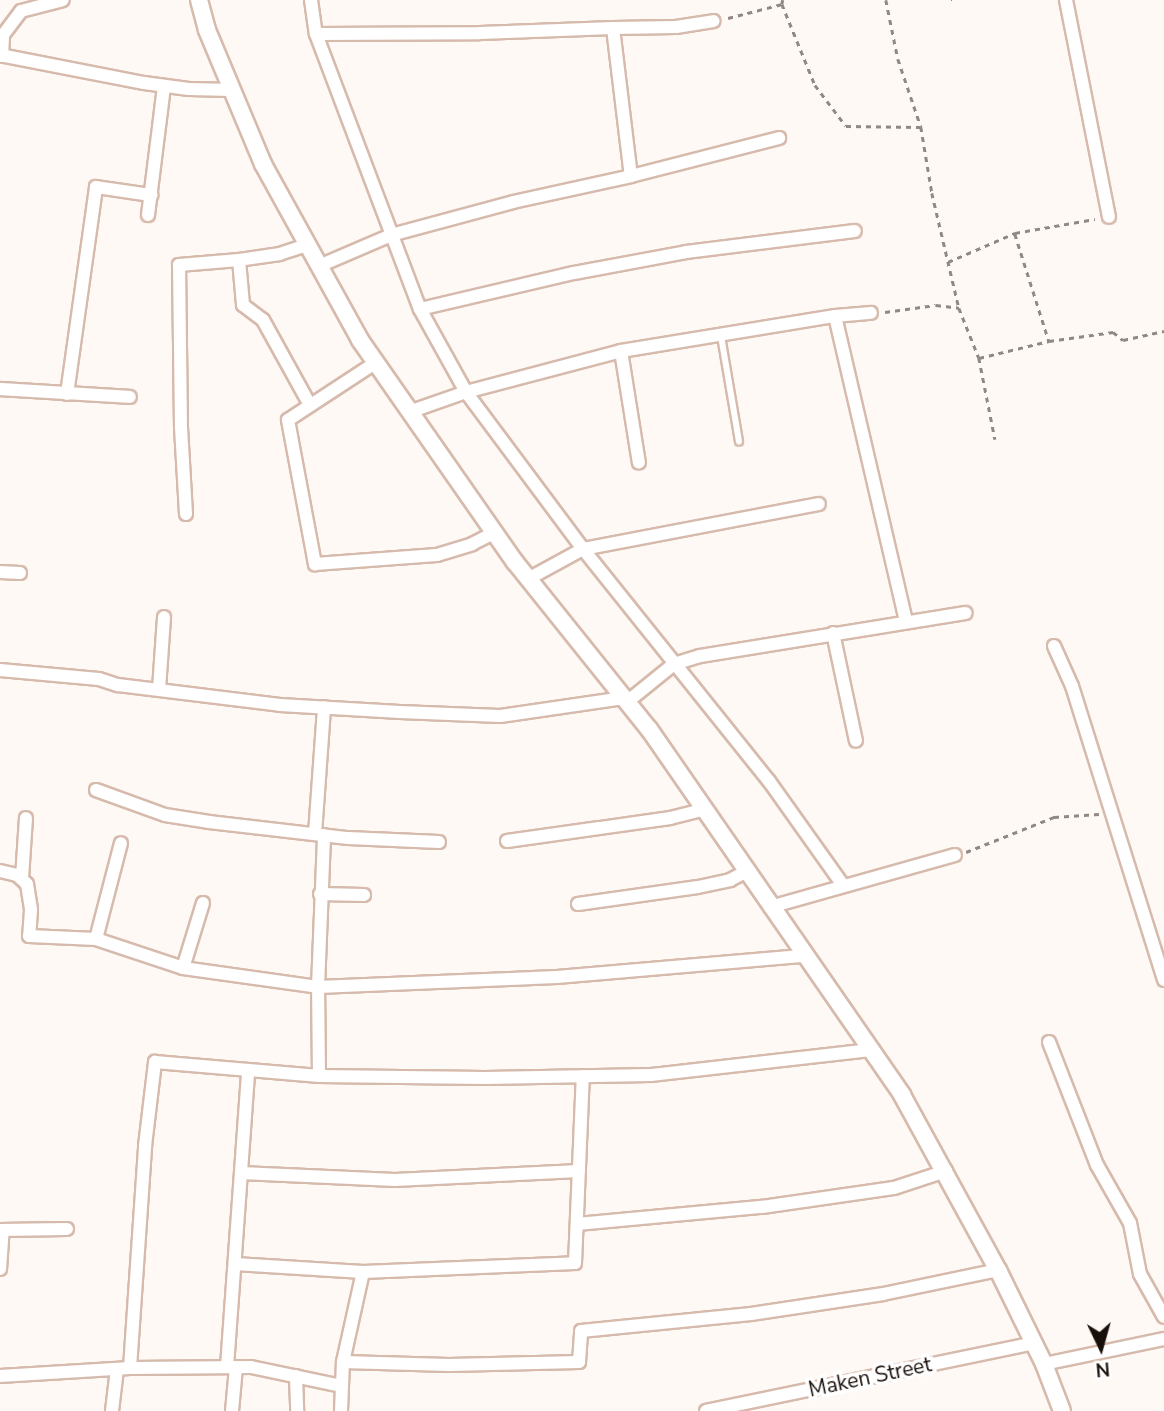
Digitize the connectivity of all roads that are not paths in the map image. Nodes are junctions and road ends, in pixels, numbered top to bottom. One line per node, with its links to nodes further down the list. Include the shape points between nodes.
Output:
1 (63, 0): 8 (street, via 21,11 3,35)
2 (199, 0): 10 (street)
3 (311, 0): 7 (street)
4 (1066, 0): 15 (street)
5 (714, 21): 6 (street)
6 (613, 28): 7 (street); 12 (street)
7 (317, 34): 17 (street)
8 (1, 56): 9 (street)
9 (164, 86): 10 (street); 13 (street)
10 (232, 90): 18 (street, via 263,164)
11 (779, 138): 12 (street)
12 (631, 176): 17 (street)
13 (150, 195): 14 (street); 29 (street, via 96,187)
14 (148, 215)
15 (1109, 216)
16 (855, 231): 21 (street, via 686,252)
17 (391, 235): 20 (street); 21 (street)
18 (307, 245): 19 (street); 20 (street)
19 (239, 260): 31 (street, via 243,305 263,320); 36 (street, via 179,265)
20 (319, 266): 26 (street)
21 (420, 309): 28 (street)
22 (871, 313): 23 (street)
23 (835, 316): 24 (street); 44 (street)
24 (720, 334): 25 (street); 33 (lane)
25 (621, 351): 28 (street); 34 (street)
26 (375, 363): 31 (street); 32 (street)
27 (0, 389): 29 (street)
28 (466, 392): 32 (street); 38 (street)
29 (67, 394): 30 (street)
30 (130, 397)
31 (310, 405): 37 (street, via 288,420 315,564 437,555)
32 (409, 412): 37 (street)
33 (739, 441)
34 (639, 463)
35 (819, 504): 38 (street)
36 (186, 514)
37 (494, 533): 41 (street)
38 (583, 549): 41 (street); 47 (street)
39 (0, 572): 40 (street)
40 (20, 573)
41 (528, 579): 50 (street)
42 (966, 613): 44 (street)
43 (164, 617): 49 (street)
44 (906, 621): 45 (street)
45 (832, 634): 47 (street); 52 (street)
46 (1054, 646): 73 (street, via 1072,686)
47 (674, 664): 50 (street); 64 (street, via 769,781)
48 (0, 670): 49 (street)
49 (159, 690): 51 (street)
50 (626, 700): 51 (street, via 500,716); 54 (street)
51 (324, 707): 56 (street)
52 (856, 741)
53 (96, 790): 56 (street, via 165,815)
54 (705, 809): 57 (street); 62 (street)
55 (26, 818): 63 (street)
56 (320, 834): 58 (street); 65 (street)
57 (507, 841)
58 (439, 842)
59 (121, 843): 70 (street)
60 (955, 855): 64 (street)
61 (0, 871): 63 (street)
62 (747, 871): 68 (street, via 698,887); 69 (street)
63 (22, 878): 70 (street, via 29,891 29,936)
64 (843, 885): 69 (street)
65 (320, 894): 66 (street); 74 (street)
66 (364, 895)
67 (203, 903): 72 (street)
68 (578, 904)
69 (771, 907): 71 (street)
70 (96, 939): 72 (street)
71 (804, 956): 74 (street, via 557,977); 76 (street)
72 (183, 968): 74 (street)
73 (1164, 980)
74 (318, 987): 78 (street)
75 (1049, 1042): 90 (street, via 1097,1165 1130,1223 1140,1274)
76 (871, 1050): 79 (street, via 651,1074); 81 (street)
77 (248, 1072): 78 (street); 82 (street); 96 (street, via 155,1062)
78 (319, 1076): 79 (street)
79 (583, 1076): 80 (street)
80 (579, 1171): 82 (street, via 395,1180); 83 (street)
81 (946, 1171): 83 (street, via 894,1188 762,1207); 88 (street)
82 (242, 1173): 86 (street)
83 (577, 1224): 89 (street, via 575,1263)
84 (67, 1229): 85 (street)
85 (1, 1230): 87 (street)
86 (235, 1264): 89 (street); 95 (street)
87 (0, 1269)
88 (998, 1270): 92 (street); 93 (street, via 764,1312 581,1331 579,1362)
89 (363, 1272): 93 (street)
90 (1164, 1317)
91 (1164, 1339): 94 (street)
92 (1034, 1343): 94 (street); 104 (street, Maken Street)
93 (344, 1362): 99 (street)
94 (1044, 1364): 105 (street)
95 (232, 1367): 96 (street); 98 (street); 101 (street)
96 (124, 1369): 97 (street); 100 (street)
97 (0, 1376)
98 (296, 1376): 99 (street); 102 (street)
99 (341, 1386): 103 (street)
100 (112, 1411)
101 (232, 1411)
102 (297, 1411)
103 (341, 1411)
104 (706, 1411)
105 (1062, 1411)

